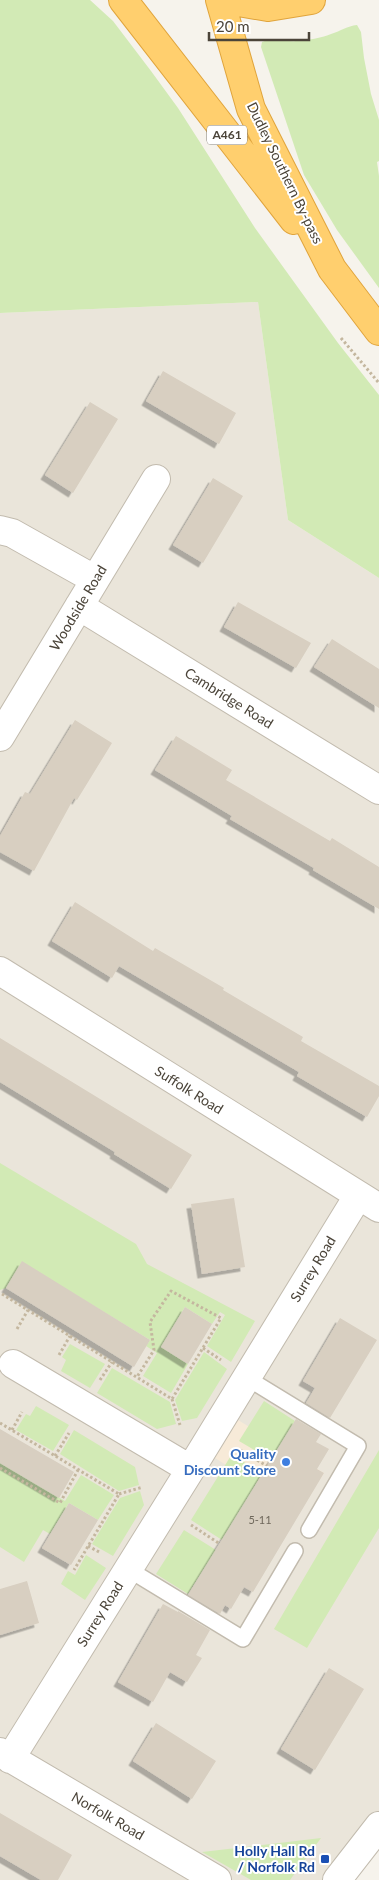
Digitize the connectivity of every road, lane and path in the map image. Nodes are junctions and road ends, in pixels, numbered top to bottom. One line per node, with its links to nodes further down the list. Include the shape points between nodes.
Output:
1 (123, 0): 5 (highway, A461)
2 (220, 0): 5 (highway, Dudley Southern By-pass / A461, via 251,109)
3 (228, 0): 4 (highway, via 268,6)
4 (311, 0)
5 (332, 269): 6 (highway, Dudley Southern By-pass / A461)
6 (379, 331)
7 (341, 338): 8 (path)
8 (379, 383)
9 (156, 478): 11 (street, Woodside Road)
10 (0, 530): 11 (street)
11 (94, 579): 12 (street, Woodside Road)
12 (79, 606): 13 (street, Woodside Road); 14 (street, Cambridge Road)
13 (0, 737)
14 (379, 790)
15 (0, 971): 16 (street, Suffolk Road)
16 (368, 1202): 25 (street, Surrey Road)
17 (2, 1294): 18 (path)
18 (28, 1310): 19 (path); 20 (path)
19 (17, 1330)
20 (70, 1336): 21 (path); 22 (path)
21 (59, 1355)
22 (112, 1362): 24 (path); 26 (path)
23 (13, 1364): 34 (street)
24 (137, 1377): 24 (path, via 172,1399 221,1318 171,1291 150,1322 154,1350)
25 (247, 1378): 34 (street, Surrey Road); 35 (lane, via 358,1446)
26 (99, 1383)
27 (22, 1412): 30 (path)
28 (0, 1423): 30 (path)
29 (74, 1425): 31 (path)
30 (12, 1430): 31 (path)
31 (55, 1456): 33 (path)
32 (0, 1468): 33 (path, via 60,1503)
33 (78, 1470): 38 (path, via 119,1494)
34 (190, 1470): 37 (street, Surrey Road)
35 (309, 1530)
36 (296, 1551): 37 (lane, via 243,1639)
37 (128, 1569): 39 (street, Surrey Road)
38 (74, 1570)
39 (5, 1755): 41 (street, Norfolk Road)
40 (379, 1826): 42 (street)
41 (217, 1880)
42 (336, 1880)

